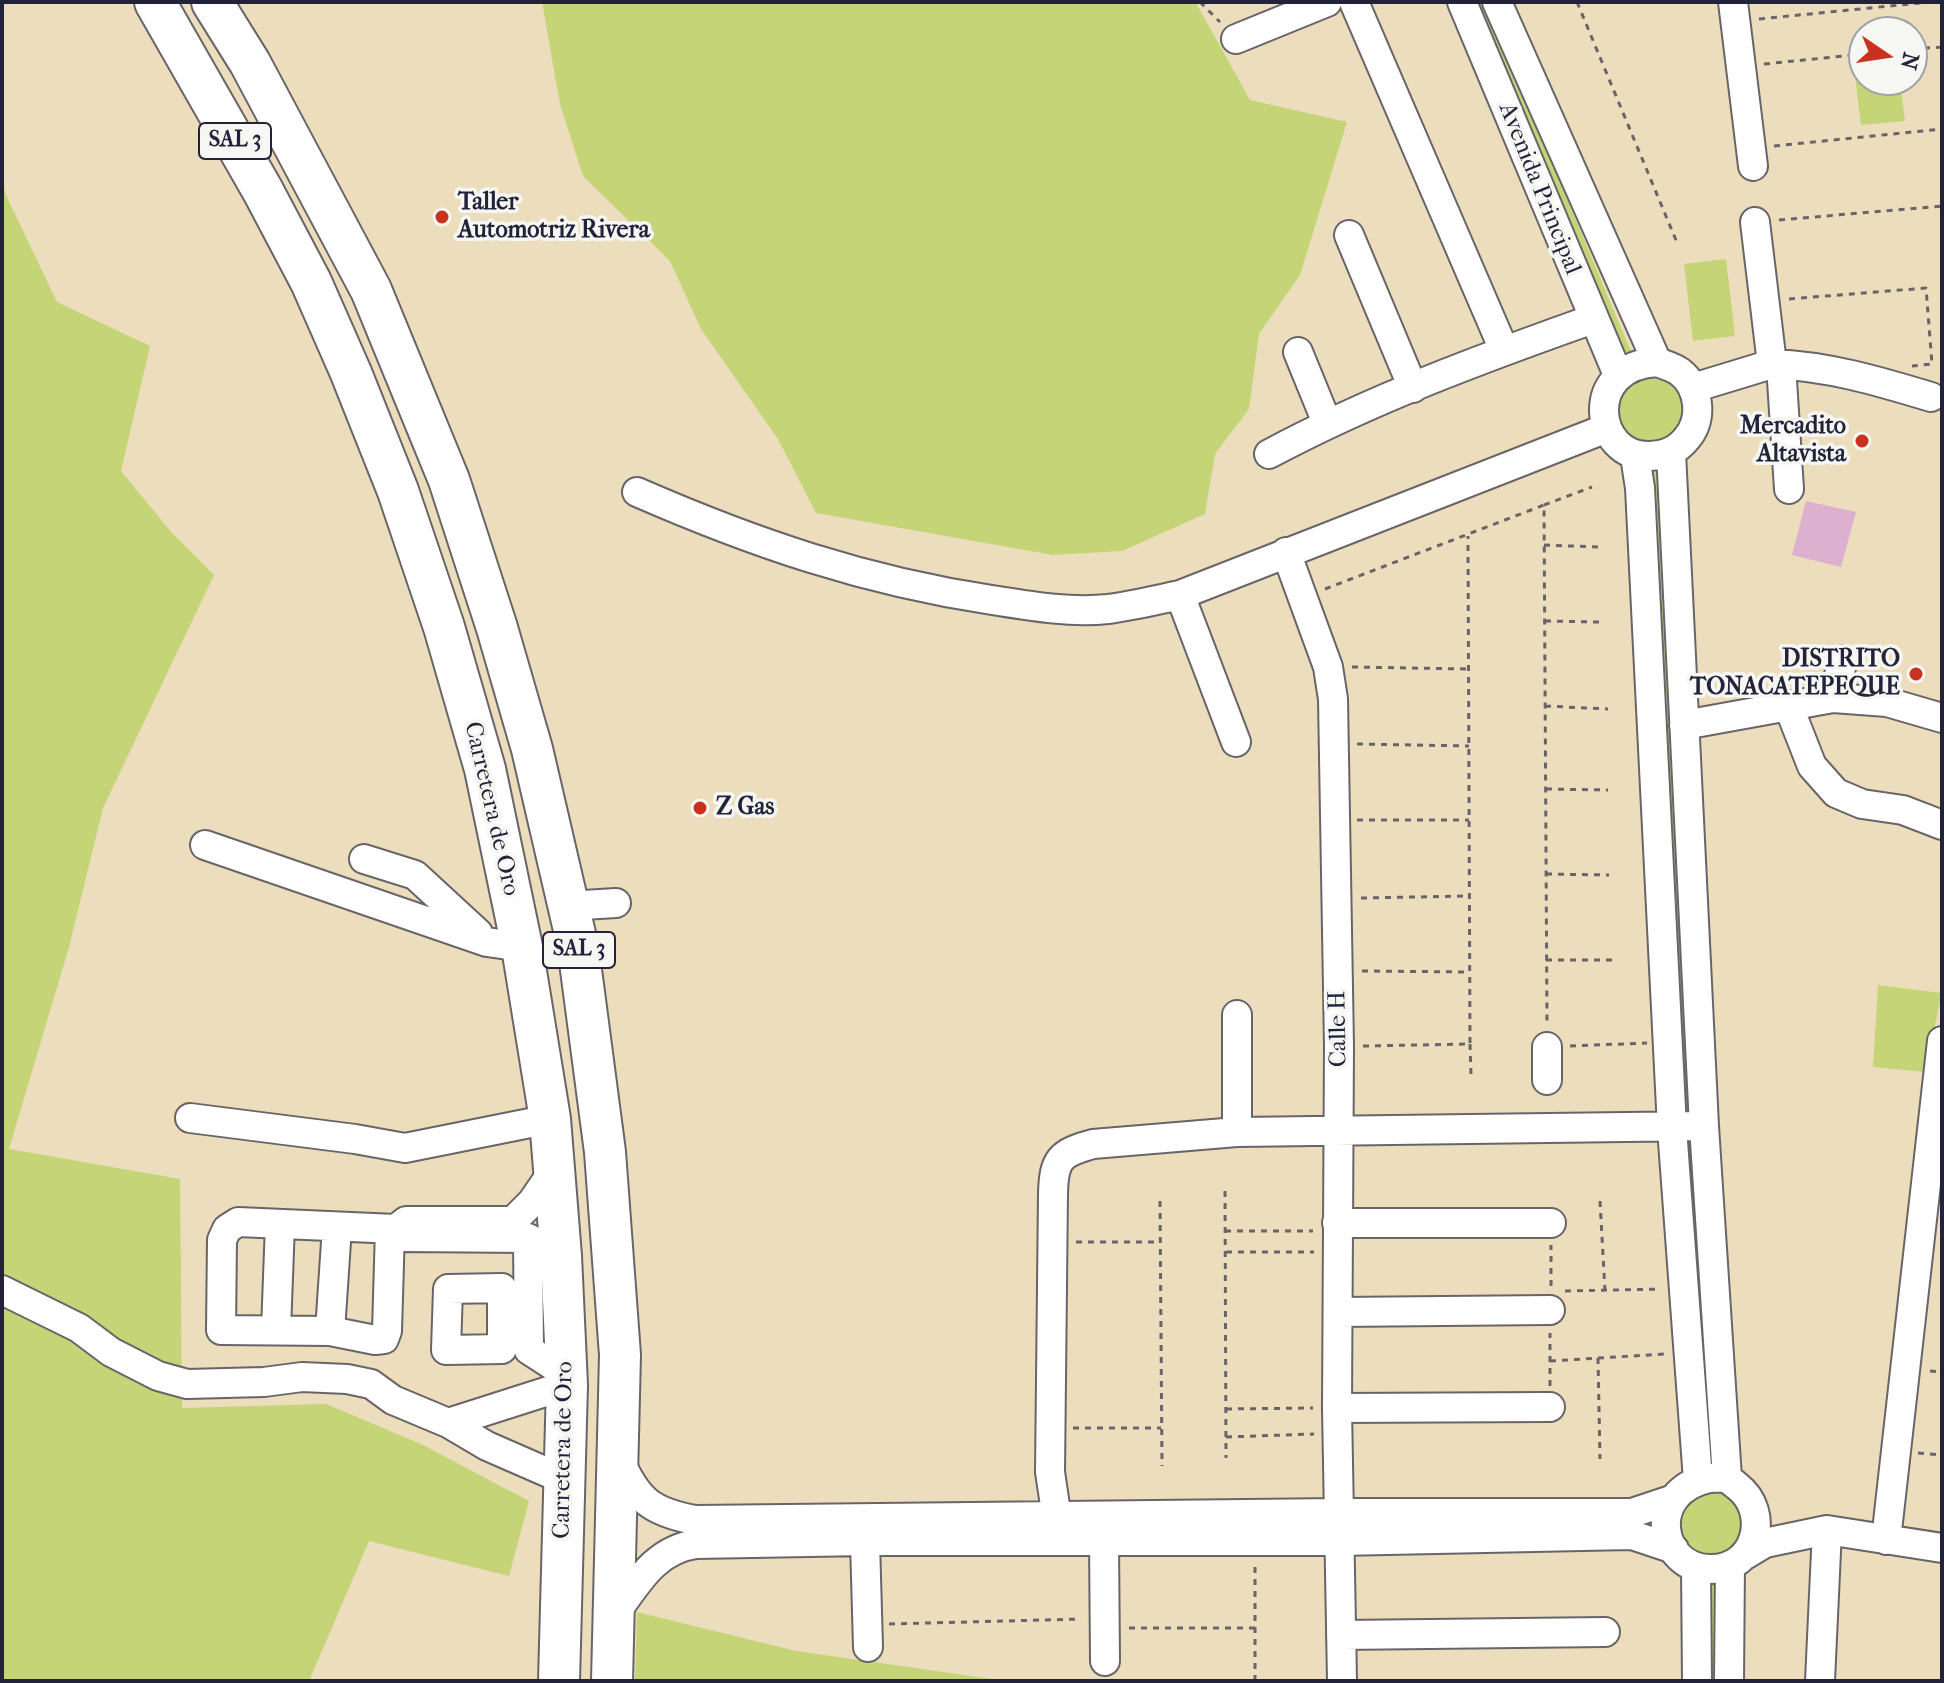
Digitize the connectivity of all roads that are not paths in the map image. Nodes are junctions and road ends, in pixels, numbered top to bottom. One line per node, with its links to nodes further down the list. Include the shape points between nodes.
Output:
1 (155, 2): 13 (highway, Carretera de Oro / SAL 3)
2 (212, 2): 12 (highway, SAL 3)
3 (1327, 2): 8 (street)
4 (1354, 2): 16 (street)
5 (1462, 2): 14 (street, Avenida Principal)
6 (1497, 2): 18 (street, Avenida Principal)
7 (1734, 12): 9 (street)
8 (1236, 39)
9 (1752, 157)
10 (1755, 222): 19 (street)
11 (1349, 235): 22 (street)
12 (353, 255): 13 (highway, via 340,282); 15 (highway, SAL 3)
13 (311, 282): 20 (highway, Carretera de Oro / SAL 3)
14 (1593, 319): 16 (street); 21 (street, Avenida Principal)
15 (396, 350): 20 (highway, via 364,343 355,351); 44 (highway, SAL 3, via 449,480 497,628 532,749)
16 (1504, 350): 22 (street)
17 (1298, 352): 25 (street)
18 (1657, 362): 21 (street, via 1630,366); 23 (street, via 1678,370)
19 (1777, 364): 23 (street); 24 (street, via 1853,374); 30 (street)
20 (351, 373): 45 (highway, Carretera de Oro / SAL 3, via 398,491 485,769)
21 (1618, 375): 26 (street, via 1604,405)
22 (1413, 388): 25 (street)
23 (1693, 388): 27 (street, via 1696,421)
24 (1931, 397)
25 (1327, 423): 28 (street)
26 (1607, 428): 29 (street); 32 (street)
27 (1671, 452): 29 (street); 38 (street)
28 (1269, 454)
29 (1635, 456): 53 (street)
30 (1789, 489)
31 (637, 492): 33 (street, via 795,555 923,590 1081,610)
32 (1286, 552): 33 (street); 55 (street, Calle H, via 1328,667 1333,699)
33 (1180, 595): 39 (street)
34 (1843, 660): 35 (street)
35 (1833, 698): 36 (street); 37 (street, via 1887,702)
36 (1788, 705): 38 (street); 40 (street, via 1812,766 1836,793)
37 (1942, 718)
38 (1684, 725): 52 (street)
39 (1236, 742)
40 (1942, 825)
41 (205, 845): 45 (street)
42 (364, 859): 45 (street, via 415,875)
43 (616, 903): 44 (street)
44 (567, 906): 73 (highway, SAL 3, via 578,947 605,1152 620,1355)
45 (505, 945): 51 (highway, Carretera de Oro / SAL 3)
46 (1237, 1015): 54 (street)
47 (1942, 1041): 82 (street)
48 (1547, 1047): 49 (street)
49 (1547, 1080)
50 (190, 1118): 51 (street, via 405,1148)
51 (550, 1119): 56 (highway, Carretera de Oro / SAL 3)
52 (1704, 1126): 53 (street); 74 (street)
53 (1672, 1128): 55 (street); 76 (street)
54 (1237, 1132): 55 (street); 80 (street, via 1093,1144 1060,1158 1054,1172 1050,1428)
55 (1339, 1133): 61 (street, Calle H)
56 (554, 1170): 60 (street, via 513,1221); 62 (highway, Carretera de Oro / SAL 3)
57 (1551, 1223): 61 (street)
58 (280, 1224): 59 (street); 66 (street); 66 (street, via 238,1222 227,1229 214,1330)
59 (337, 1227): 60 (street); 67 (street)
60 (399, 1229): 62 (street); 67 (street, via 384,1339)
61 (1338, 1235): 65 (street, Calle H)
62 (537, 1273): 68 (street); 68 (street, via 448,1289 446,1350); 69 (highway, Carretera de Oro / SAL 3)
63 (2, 1290): 72 (street, via 158,1376 187,1384 347,1379 371,1384 393,1400)
64 (1557, 1301): 65 (street)
65 (1338, 1312): 71 (street, Calle H)
66 (276, 1330): 67 (street)
67 (330, 1331)
68 (516, 1350): 69 (street)
69 (567, 1379): 72 (street); 75 (highway, Carretera de Oro / SAL 3)
70 (1550, 1407): 71 (street)
71 (1337, 1421): 79 (street, Calle H)
72 (448, 1423): 75 (street)
73 (619, 1459): 80 (street, via 630,1485 647,1505 695,1520); 89 (highway, SAL 3)
74 (1727, 1478): 76 (street); 78 (street)
75 (565, 1480): 94 (highway, Carretera de Oro / SAL 3)
76 (1698, 1480): 77 (street)
77 (1671, 1500): 79 (street, via 1632,1513); 86 (street, via 1666,1522)
78 (1753, 1504): 81 (street, via 1771,1517); 87 (street, via 1757,1530)
79 (1338, 1527): 80 (street); 84 (street, via 1255,1540); 86 (street, via 1632,1535); 91 (street, Calle H)
80 (1059, 1529): 83 (street); 84 (street)
81 (1815, 1532): 82 (street); 87 (street, via 1765,1543); 99 (street)
82 (1886, 1540): 85 (street)
83 (865, 1541): 89 (street, via 680,1546 650,1564); 92 (street)
84 (1104, 1541): 93 (street)
85 (1942, 1548)
86 (1674, 1549): 88 (street)
87 (1738, 1560): 88 (street, via 1709,1570); 98 (street)
88 (1696, 1567): 97 (street)
89 (614, 1615): 95 (highway, SAL 3)
90 (1605, 1632): 91 (street)
91 (1341, 1635): 96 (street, Calle H)
92 (867, 1636)
93 (1105, 1661)
94 (559, 1681)
95 (612, 1681)
96 (1342, 1681)
97 (1697, 1681)
98 (1729, 1681)
99 (1820, 1681)

